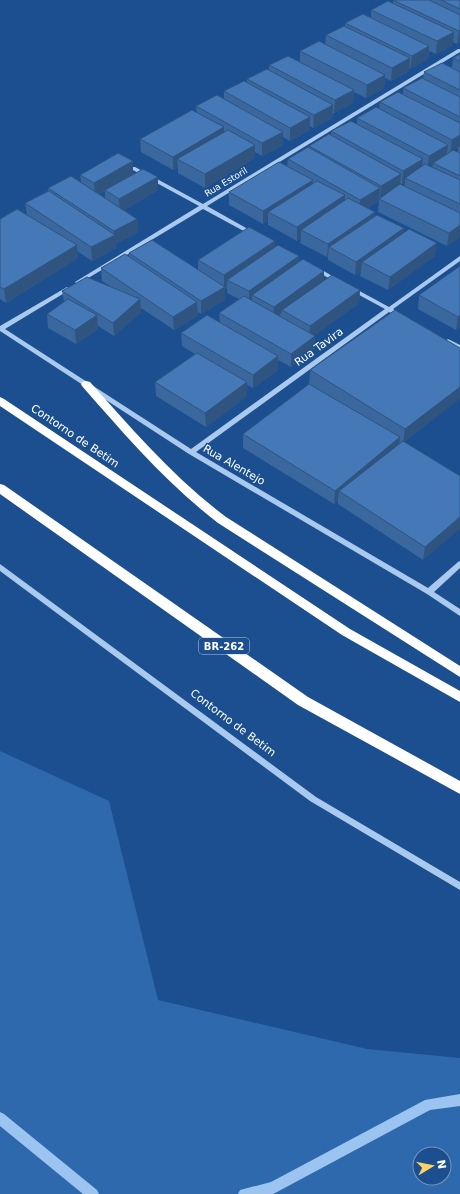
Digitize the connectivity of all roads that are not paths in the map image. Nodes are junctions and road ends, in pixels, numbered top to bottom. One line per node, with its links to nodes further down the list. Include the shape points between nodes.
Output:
1 (460, 50): 3 (street, Rua Estoril)
2 (133, 168): 3 (street)
3 (204, 206): 4 (street); 11 (street, Rua Estoril)
4 (258, 237)
5 (460, 258): 9 (street, Rua Tavira)
6 (313, 267): 7 (street)
7 (340, 282)
8 (347, 286): 9 (street)
9 (388, 309): 10 (street); 16 (street, Rua Tavira)
10 (407, 319)
11 (1, 329): 14 (street, Rua Alentejo)
12 (445, 339): 13 (street)
13 (460, 347)
14 (86, 384): 16 (street, Rua Alentejo); 22 (highway, via 164,470 200,505)
15 (0, 402): 23 (highway, Contorno de Betim, via 346,632)
16 (190, 452): 20 (street, Rua Alentejo)
17 (0, 488): 24 (highway, BR-262, via 303,701)
18 (460, 564): 20 (street)
19 (0, 567): 25 (street, Contorno de Betim, via 313,800)
20 (429, 592): 21 (street, Rua Alentejo)
21 (460, 613)
22 (460, 672)
23 (460, 697)
24 (460, 788)
25 (460, 886)

